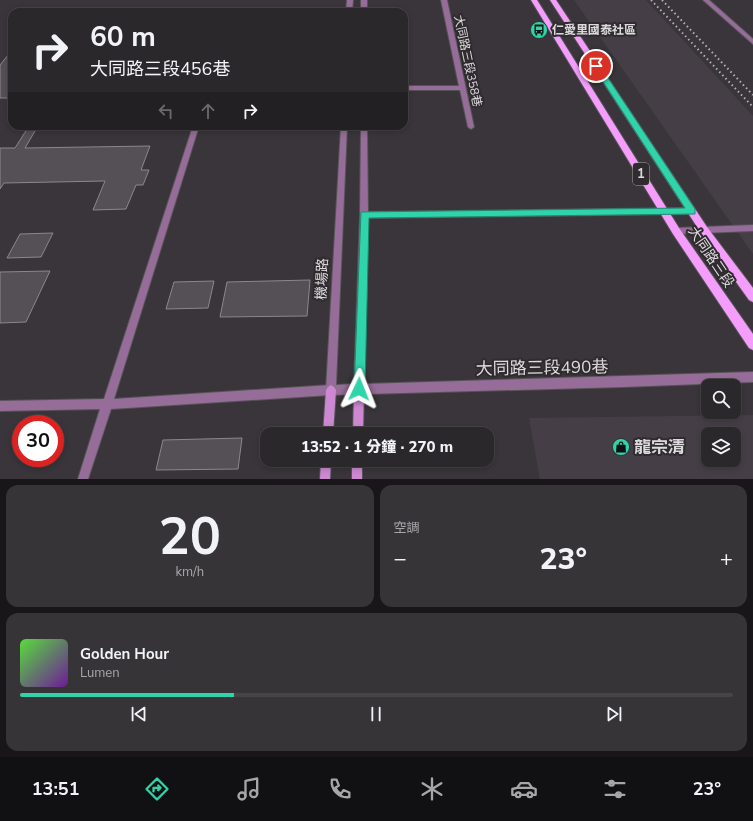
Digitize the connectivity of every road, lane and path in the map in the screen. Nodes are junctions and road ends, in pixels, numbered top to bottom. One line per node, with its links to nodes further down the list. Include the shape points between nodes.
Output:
1 (444, 0): 7 (street, 大同路三段358巷)
2 (534, 0): 12 (main road, 大同路三段 / 1)
3 (553, 0): 13 (main road, 大同路三段 / 1)
4 (706, 0): 5 (street)
5 (753, 42)
6 (408, 88): 7 (street)
7 (462, 88): 8 (street, 大同路三段358巷)
8 (471, 126)
9 (195, 130): 23 (street)
10 (344, 130): 22 (street, 機場路)
11 (364, 130): 14 (street)
12 (664, 211): 13 (street); 14 (street); 17 (main road, 大同路三段 / 1)
13 (692, 211): 16 (main road, 大同路三段 / 1)
14 (364, 215): 21 (street)
15 (753, 228): 16 (street)
16 (704, 230): 17 (street); 18 (main road, 大同路三段 / 1)
17 (676, 231): 19 (main road, 大同路三段 / 1)
18 (753, 297)
19 (753, 344)
20 (753, 377): 21 (street, 大同路三段490巷)
21 (359, 389): 22 (street, 大同路三段490巷); 26 (street)
22 (331, 390): 23 (street, 大同路三段490巷); 25 (street, 機場路)
23 (107, 404): 24 (street, 大同路三段490巷); 29 (street)
24 (0, 406)
25 (328, 427)
26 (358, 427)
27 (326, 467): 30 (street)
28 (357, 467): 31 (street)
29 (83, 479)
30 (325, 479)
31 (357, 479)

